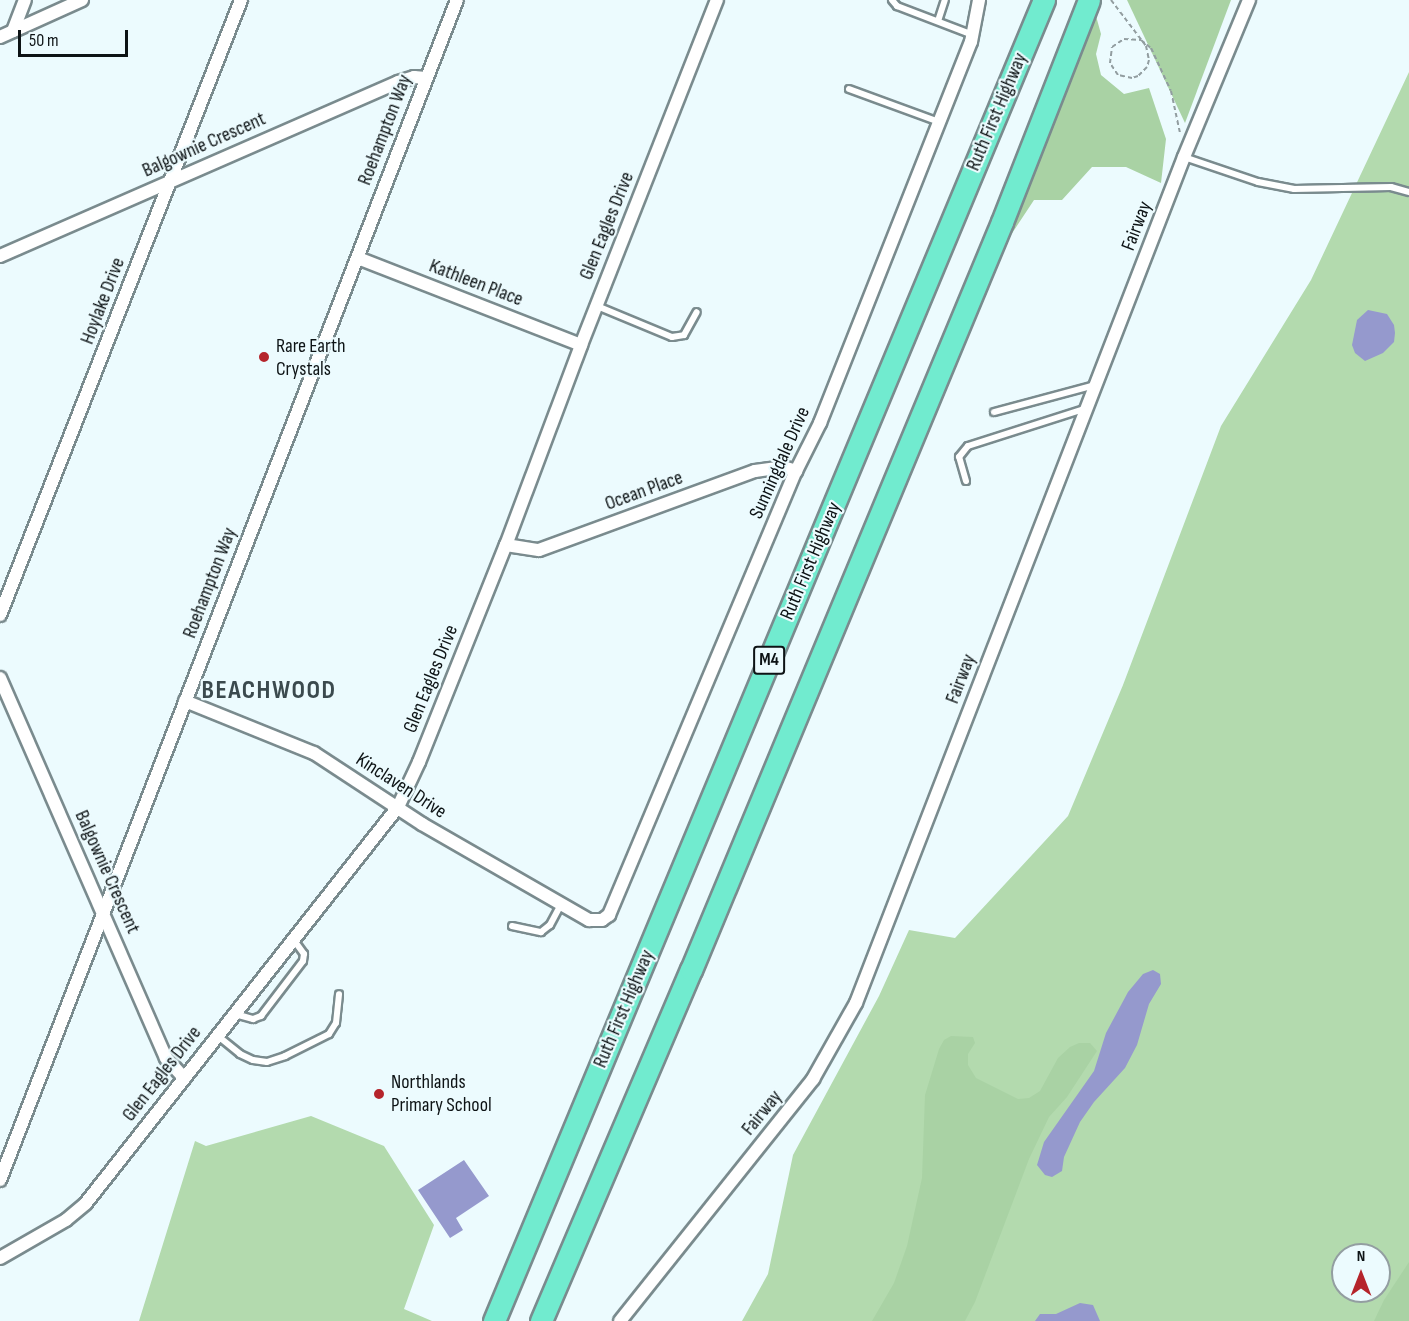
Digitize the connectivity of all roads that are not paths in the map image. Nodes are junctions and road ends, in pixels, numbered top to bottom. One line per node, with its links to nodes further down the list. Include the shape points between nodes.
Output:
1 (25, 0): 13 (street)
2 (82, 0): 13 (street)
3 (241, 0): 20 (street, Hoylake Drive)
4 (457, 0): 16 (street, Roehampton Way)
5 (717, 0): 24 (street, Glen Eagles Drive)
6 (892, 0): 12 (lane, via 897,6)
7 (945, 0): 12 (lane)
8 (979, 0): 14 (street, Sunningdale Drive)
9 (1044, 0): 48 (highway, Ruth First Highway / M4)
10 (1089, 0): 49 (highway, M4, via 970,299)
11 (1249, 0): 19 (street, Fairway)
12 (938, 21): 14 (lane)
13 (13, 31): 15 (street)
14 (973, 35): 18 (street, Sunningdale Drive)
15 (0, 37)
16 (426, 78): 20 (street, Balgownie Crescent, via 398,82); 23 (street, Roehampton Way)
17 (849, 89): 18 (lane)
18 (939, 122): 30 (street, Sunningdale Drive, via 820,423)
19 (1184, 157): 21 (lane, via 1285,188 1391,187); 27 (street, Fairway)
20 (171, 180): 22 (street, Balgownie Crescent); 33 (street, Hoylake Drive)
21 (1409, 192)
22 (0, 256)
23 (358, 258): 26 (street, Kathleen Place); 35 (street, Roehampton Way)
24 (596, 306): 25 (lane, via 679,338); 26 (street, Glen Eagles Drive)
25 (697, 312)
26 (581, 345): 32 (street, Glen Eagles Drive)
27 (1097, 384): 28 (street, Fairway); 29 (lane)
28 (1088, 408): 31 (lane, via 968,446 959,458); 50 (street, Fairway, via 844,1028 813,1080)
29 (994, 412)
30 (796, 471): 32 (street, Ocean Place, via 783,467 755,471 539,550); 39 (street, Sunningdale Drive, via 615,904 602,921)
31 (966, 481)
32 (506, 545): 36 (street, Glen Eagles Drive)
33 (0, 615)
34 (0, 678): 38 (street, Balgownie Crescent)
35 (185, 701): 36 (street, Kinclaven Drive, via 301,746); 38 (street, Roehampton Way)
36 (398, 807): 37 (street, Kinclaven Drive); 41 (street, Glen Eagles Drive)
37 (561, 904): 39 (street, Kinclaven Drive); 40 (lane, via 541,932)
38 (104, 911): 45 (street, Balgownie Crescent, via 166,1058); 46 (street, Roehampton Way)
39 (589, 920)
40 (512, 926)
41 (293, 940): 43 (street, Glen Eagles Drive); 43 (lane, via 304,954 303,961 261,1016 253,1019)
42 (339, 994): 44 (lane, via 336,1023 329,1034 285,1056 267,1062 253,1060)
43 (235, 1014): 44 (street, Glen Eagles Drive)
44 (217, 1036): 45 (street, Glen Eagles Drive)
45 (184, 1078): 47 (street, Glen Eagles Drive, via 77,1213)
46 (0, 1180)
47 (0, 1258)
48 (494, 1321)
49 (541, 1321)
50 (620, 1321)

